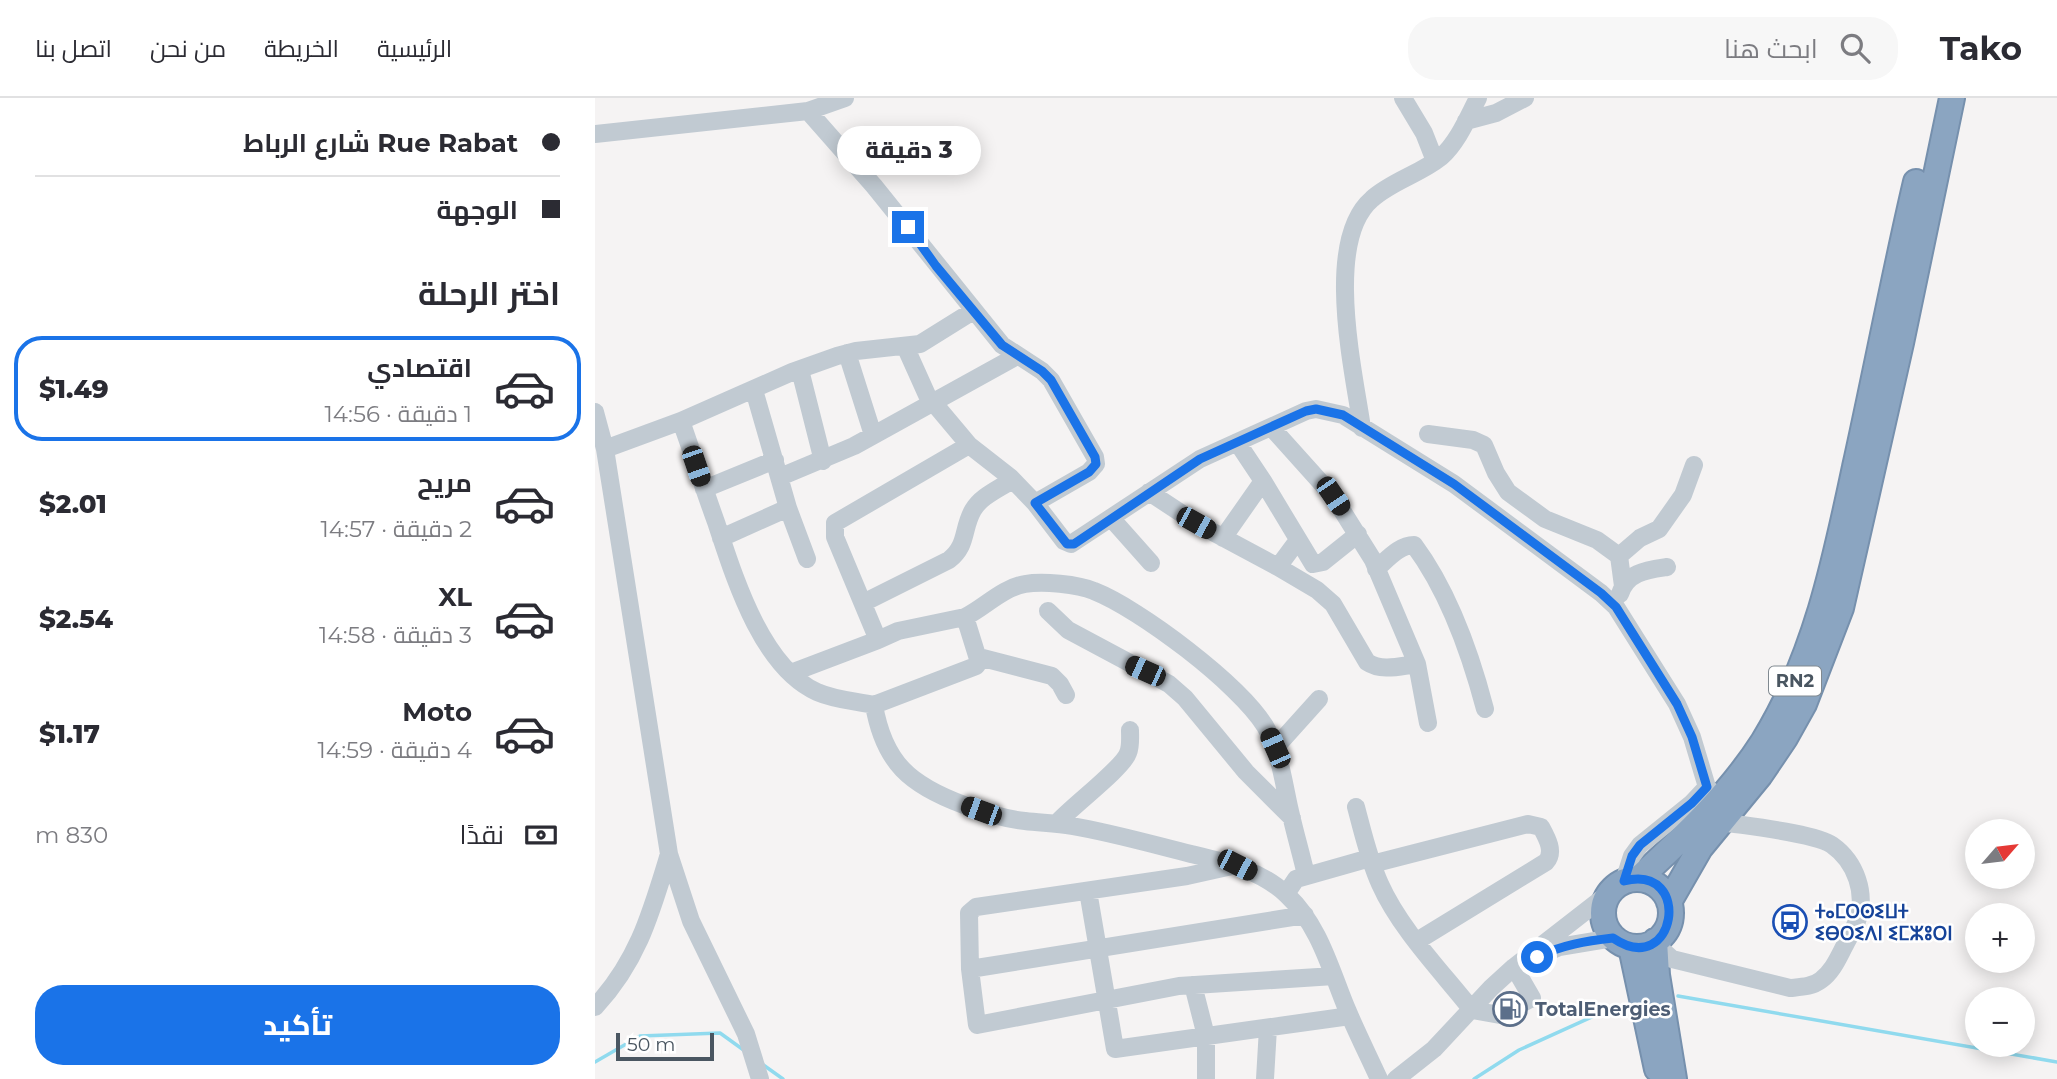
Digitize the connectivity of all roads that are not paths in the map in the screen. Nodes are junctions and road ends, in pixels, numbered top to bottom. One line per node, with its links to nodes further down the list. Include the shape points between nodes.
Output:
1 (845, 98): 7 (street)
2 (1403, 98): 10 (street)
3 (1478, 98): 8 (street)
4 (1525, 98): 8 (street)
5 (1935, 98): 63 (highway, RN2, via 1817,624 1786,701 1762,743)
6 (1952, 98): 63 (highway, RN2, via 1841,608 1804,704 1760,775)
7 (808, 111): 9 (street); 11 (street)
8 (1466, 121): 10 (street)
9 (595, 134)
10 (1435, 161): 21 (street, via 1372,199 1354,228 1344,292)
11 (972, 310): 12 (street, via 930,340); 14 (street)
12 (905, 346): 13 (street); 17 (street)
13 (847, 354): 15 (street); 23 (street)
14 (1017, 356): 17 (street); 34 (street, via 1051,380 1096,464)
15 (800, 370): 16 (street); 27 (street)
16 (754, 390): 19 (street); 29 (street)
17 (933, 403): 23 (street); 25 (street)
18 (595, 412): 26 (street)
19 (681, 421): 26 (street); 32 (street)
20 (1271, 427): 21 (street, via 1316,409 1343,415); 24 (street); 37 (street, via 1333,496)
21 (1362, 428): 49 (street, via 1454,484)
22 (1428, 434): 41 (street, via 1484,445 1508,492 1545,519 1597,540)
23 (873, 435): 27 (street)
24 (1237, 442): 31 (street); 33 (street)
25 (969, 445): 30 (street); 48 (street, via 835,523 835,537)
26 (605, 449): 67 (street)
27 (824, 461): 29 (street)
28 (1694, 465): 41 (street, via 1683,495 1659,529)
29 (777, 469): 32 (street); 35 (street)
30 (1012, 480): 34 (street); 48 (street, via 981,499 958,553)
31 (1263, 481): 39 (street); 40 (street)
32 (704, 489): 38 (street)
33 (1149, 492): 36 (street); 39 (street)
34 (1035, 503): 36 (street, via 1071,544)
35 (788, 508): 38 (street); 42 (street)
36 (1111, 518): 43 (street)
37 (1358, 534): 40 (street, via 1316,564); 46 (street)
38 (721, 538): 55 (street, via 763,639)
39 (1223, 538): 44 (street)
40 (1298, 540): 44 (street)
41 (1619, 556): 47 (street)
42 (807, 559)
43 (1151, 563)
44 (1278, 567): 54 (street, via 1333,604 1367,662 1384,669)
45 (1667, 567): 47 (street, via 1645,570)
46 (1376, 569): 54 (street); 59 (street, via 1401,547 1414,545 1444,595 1475,670)
47 (1623, 586): 49 (street)
48 (863, 603): 52 (street)
49 (1616, 607): 63 (street, via 1677,704)
50 (1048, 611): 65 (street, via 1068,630 1169,684)
51 (965, 617): 52 (street, via 898,631); 53 (street); 62 (street, via 1022,584 1092,590 1125,606 1199,659 1247,702)
52 (878, 640): 55 (street)
53 (979, 657): 56 (street, via 1052,676); 58 (street, via 976,666)
54 (1417, 664): 60 (street)
55 (791, 673): 58 (street, via 816,692)
56 (1066, 695)
57 (1319, 699): 62 (street)
58 (874, 705): 66 (street, via 888,751 916,783 981,811)
59 (1485, 709)
60 (1428, 723)
61 (1130, 730): 66 (street, via 1128,754)
62 (1275, 748): 65 (street)
63 (1716, 803): 71 (highway, RN2, via 1682,840); 74 (highway, RN2, via 1700,848); 76 (street, via 1831,844 1856,875 1861,900 1857,920 1832,970 1807,987 1790,988 1672,959)
64 (1356, 807): 68 (street)
65 (1292, 818): 70 (street)
66 (1057, 823): 69 (street)
67 (669, 854): 85 (street, via 638,947); 90 (street, via 691,921 746,1034)
68 (1371, 861): 70 (street); 77 (street, via 1381,886); 77 (street, via 1528,824 1541,827 1550,859)
69 (1237, 865): 72 (street); 73 (street)
70 (1306, 875): 73 (street, via 1296,879)
71 (1624, 884): 74 (highway, via 1652,883); 78 (highway, via 1604,904 1603,916 1606,928); 80 (street)
72 (1088, 891): 79 (street); 81 (street, via 972,909)
73 (1286, 894): 75 (street)
74 (1669, 902): 76 (highway, RN2, via 1670,921)
75 (1305, 915): 79 (street); 82 (street)
76 (1657, 940): 78 (highway, via 1648,945); 96 (highway, RN2, via 1657,975)
77 (1417, 941): 86 (street)
78 (1622, 942): 80 (street, via 1559,947); 95 (highway)
79 (1097, 948): 81 (street); 84 (street)
80 (1514, 967): 86 (street); 86 (street, via 1532,998 1500,1015)
81 (970, 969): 84 (street, via 977,1025)
82 (1334, 976): 83 (street); 87 (street)
83 (1193, 985): 84 (street); 89 (street)
84 (1106, 1000): 89 (street, via 1115,1049)
85 (595, 1007)
86 (1472, 1010): 94 (street)
87 (1350, 1017): 88 (street); 93 (street)
88 (1268, 1028): 89 (street); 92 (street)
89 (1206, 1036): 91 (street)
90 (759, 1077)
91 (1206, 1079)
92 (1265, 1079)
93 (1379, 1079)
94 (1397, 1079)
95 (1659, 1079)
96 (1674, 1079)

